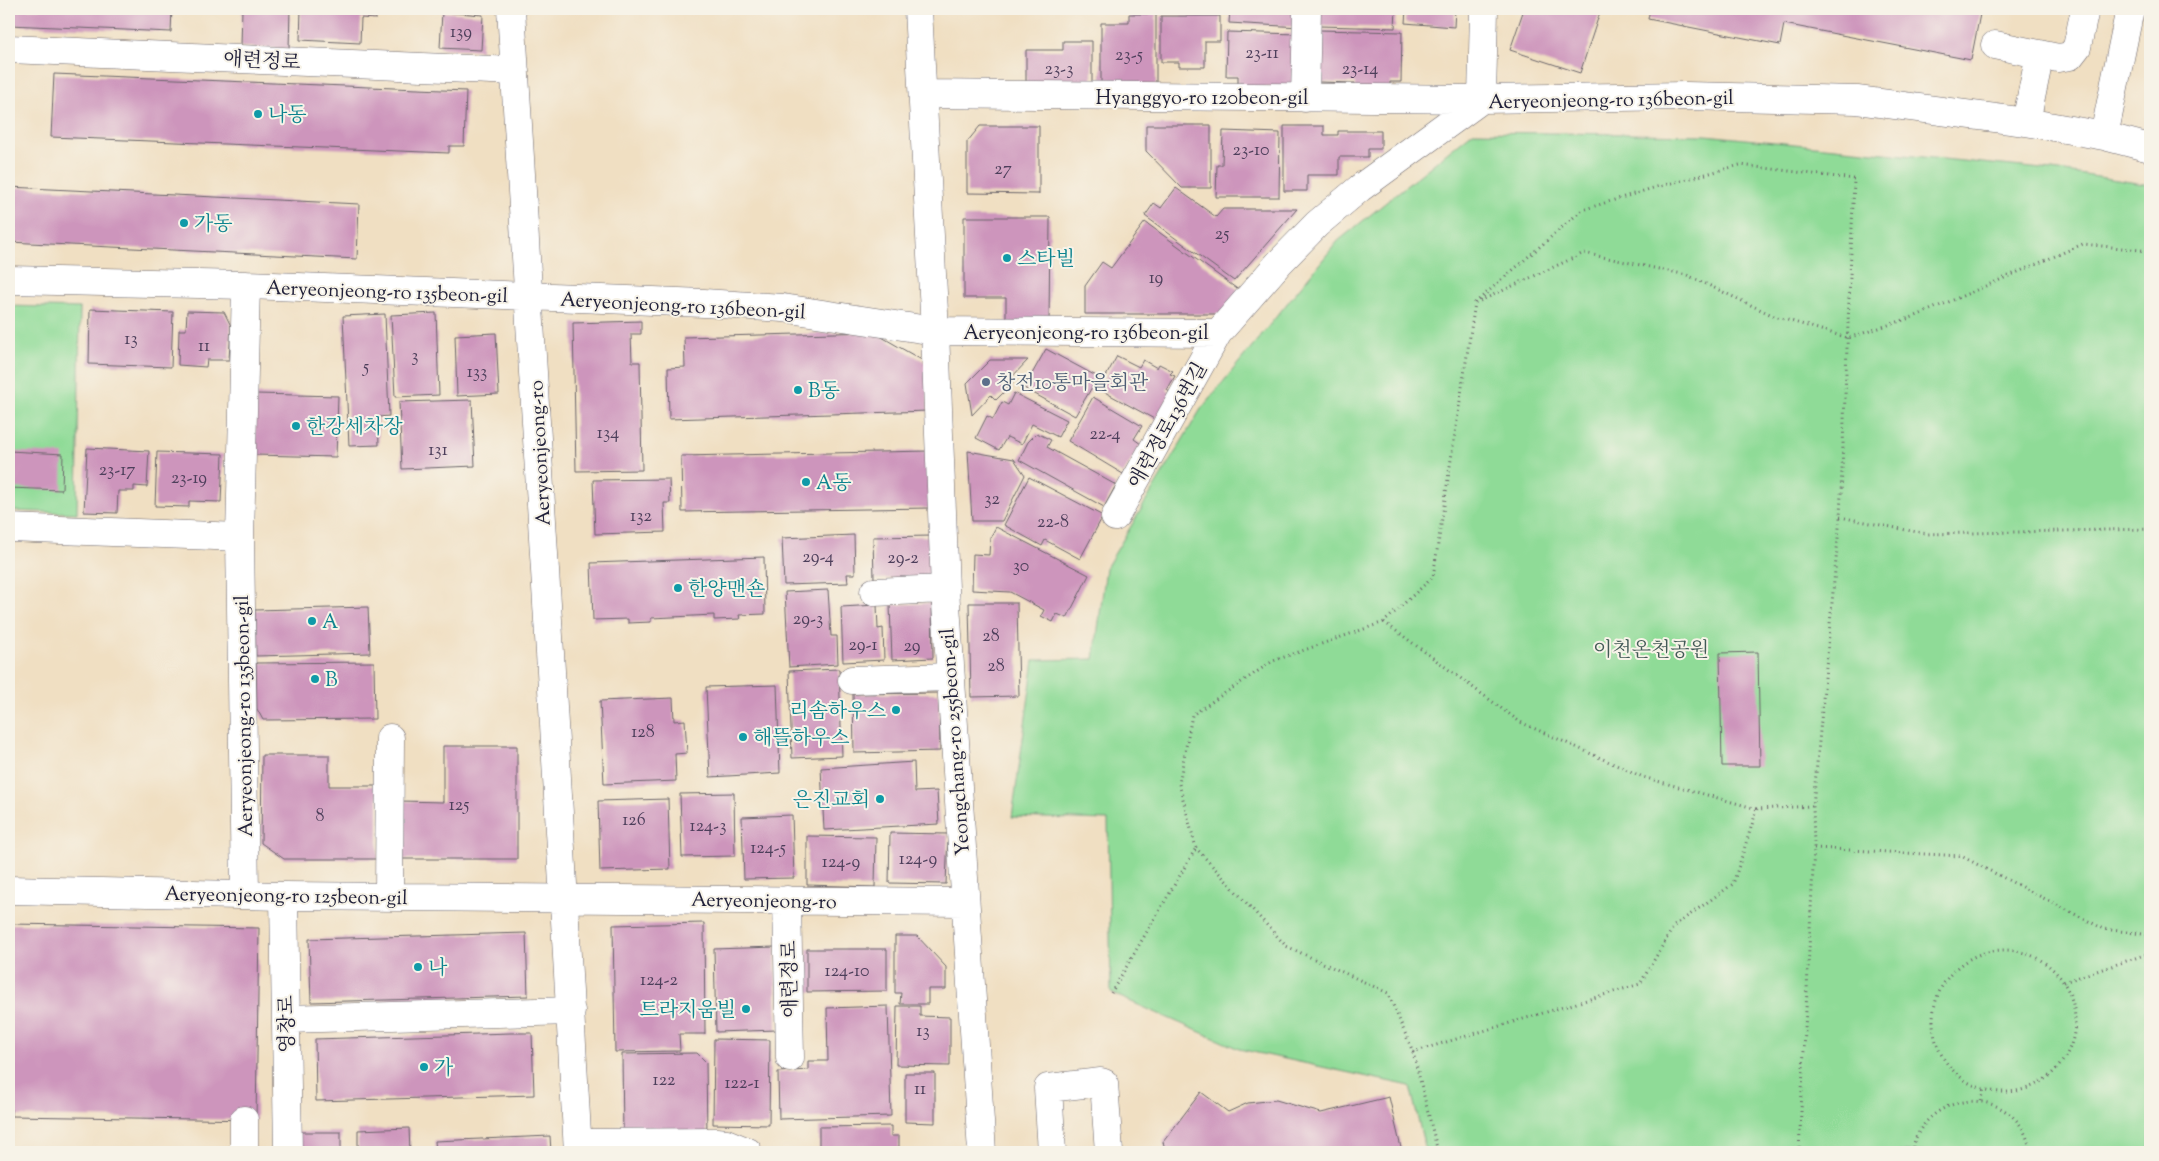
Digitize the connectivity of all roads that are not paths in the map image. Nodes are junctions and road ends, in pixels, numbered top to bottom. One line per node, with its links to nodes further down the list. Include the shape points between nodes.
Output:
1 (511, 9): 10 (street, Aeryeonjeong-ro)
2 (918, 9): 11 (street)
3 (1307, 9): 12 (street)
4 (1484, 9): 13 (street)
5 (2085, 9): 9 (street, via 2074,52 2065,58)
6 (2130, 9): 15 (street)
7 (1995, 45): 9 (street)
8 (9, 49): 10 (street, 애련정로)
9 (2040, 54): 14 (street)
10 (515, 71): 19 (street, Aeryeonjeong-ro)
11 (923, 94): 12 (street, Hyanggyo-ro 120beon-gil); 20 (street)
12 (1305, 98): 13 (street, Hyanggyo-ro 120beon-gil)
13 (1482, 99): 14 (street, Aeryeonjeong-ro 136beon-gil, via 1686,96 1857,100); 21 (street, Aeryeonjeong-ro 136beon-gil, via 1360,188 1317,224)
14 (2026, 122): 15 (street, Aeryeonjeong-ro 136beon-gil)
15 (2104, 136): 16 (street, Aeryeonjeong-ro 136beon-gil)
16 (2150, 148)
17 (9, 280): 18 (street, Aeryeonjeong-ro 135beon-gil)
18 (246, 285): 19 (street, Aeryeonjeong-ro 135beon-gil); 24 (street, Aeryeonjeong-ro 135beon-gil)
19 (529, 297): 20 (street, Aeryeonjeong-ro 136beon-gil, via 783,308); 34 (street, Aeryeonjeong-ro)
20 (935, 331): 21 (street, Aeryeonjeong-ro 136beon-gil); 25 (street, Yeongchang-ro 255beon-gil)
21 (1218, 333): 22 (street, 애련정로136번길)
22 (1115, 517)
23 (9, 528): 24 (street)
24 (240, 537): 31 (street, Aeryeonjeong-ro 135beon-gil)
25 (945, 589): 26 (street); 27 (street, Yeongchang-ro 255beon-gil)
26 (874, 592)
27 (950, 677): 28 (street); 36 (street, Yeongchang-ro 255beon-gil)
28 (852, 680)
29 (390, 738): 33 (street)
30 (9, 890): 31 (street, Aeryeonjeong-ro 125beon-gil)
31 (245, 895): 32 (street, Aeryeonjeong-ro 125beon-gil)
32 (284, 896): 33 (street, Aeryeonjeong-ro 125beon-gil); 38 (street, 영창로)
33 (389, 897): 34 (street, Aeryeonjeong-ro 125beon-gil)
34 (564, 898): 35 (street, Aeryeonjeong-ro); 37 (street, Aeryeonjeong-ro)
35 (787, 900): 36 (street, Aeryeonjeong-ro); 39 (street, 애련정로)
36 (964, 902): 45 (street, Yeongchang-ro 255beon-gil)
37 (570, 1011): 38 (street); 41 (street, Aeryeonjeong-ro)
38 (286, 1019): 43 (street, 영창로)
39 (790, 1058)
40 (244, 1120): 42 (street)
41 (578, 1148): 44 (street, via 717,1142)
42 (244, 1152)
43 (288, 1152)
44 (748, 1152)
45 (982, 1152)
46 (1052, 1152): 47 (street, via 1048,1088 1101,1082 1104,1083)
47 (1110, 1152)

